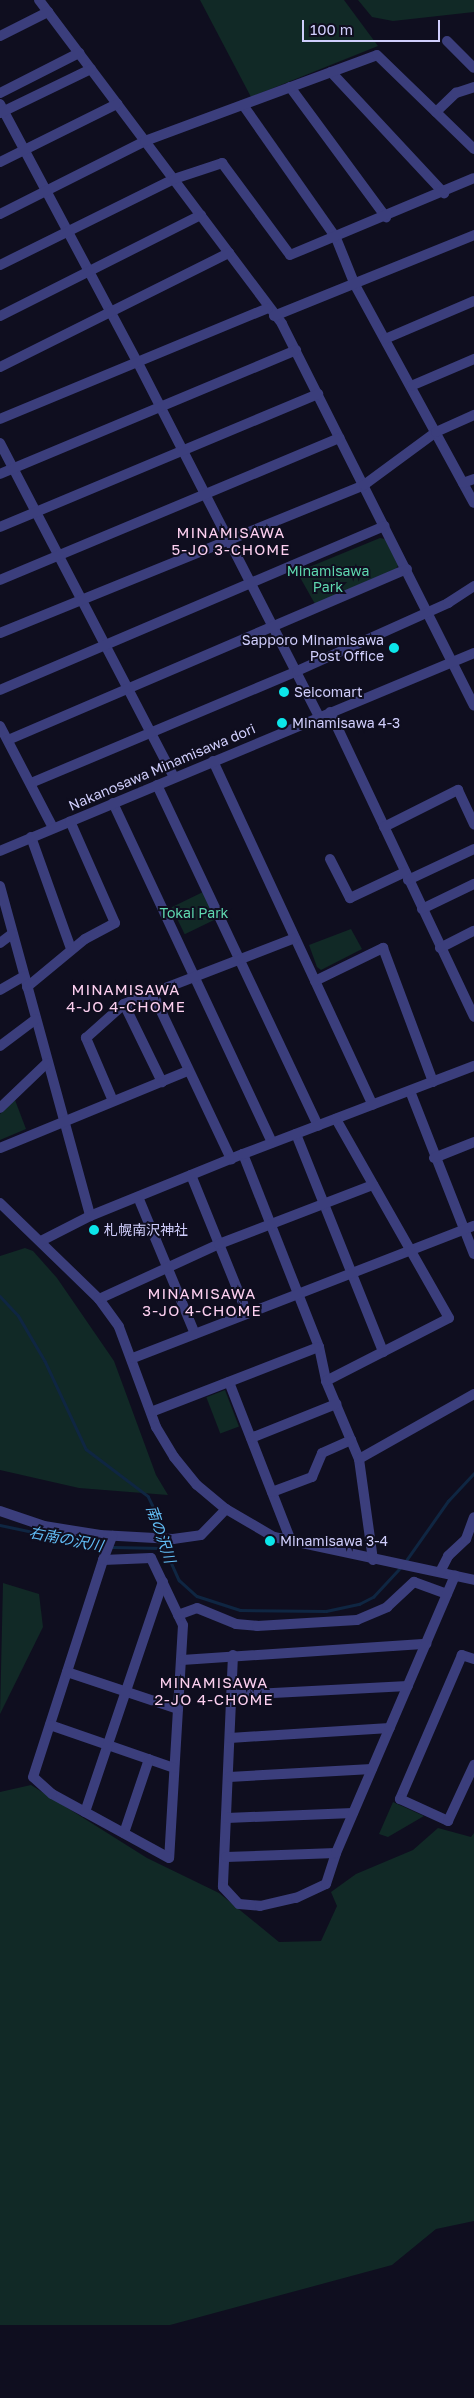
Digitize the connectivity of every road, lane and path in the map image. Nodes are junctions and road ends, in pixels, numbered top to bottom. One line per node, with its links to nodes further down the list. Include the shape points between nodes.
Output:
1 (39, 0): 2 (street)
2 (48, 12): 3 (street); 5 (street)
3 (0, 36)
4 (446, 41): 6 (street)
5 (79, 53): 7 (street); 11 (street)
6 (474, 68)
7 (90, 69): 12 (street); 14 (street)
8 (331, 72): 10 (street); 15 (street, via 377,55); 23 (street)
9 (474, 86): 15 (street, via 456,94)
10 (290, 87): 13 (street); 26 (street)
11 (0, 93)
12 (118, 104): 16 (street); 18 (street)
13 (243, 105): 16 (street); 29 (street)
14 (1, 109): 18 (street)
15 (436, 112): 17 (street)
16 (145, 141): 21 (street); 22 (street)
17 (474, 149)
18 (25, 150): 19 (street); 22 (street)
19 (0, 162)
20 (474, 178): 23 (street)
21 (174, 179): 25 (street); 27 (street); 29 (street, via 222,163 290,255)
22 (47, 191): 24 (street); 27 (street)
23 (444, 193): 26 (street)
24 (0, 214)
25 (201, 215): 30 (street); 32 (street)
26 (386, 218): 29 (street)
27 (68, 230): 31 (street); 32 (street)
28 (474, 235): 33 (street)
29 (336, 238): 33 (street)
30 (229, 252): 35 (street); 36 (street)
31 (0, 265)
32 (89, 270): 35 (street); 37 (street)
33 (355, 285): 36 (street); 38 (street)
34 (474, 300): 38 (street)
35 (111, 311): 41 (street); 42 (street)
36 (271, 312): 39 (street); 41 (street)
37 (0, 316)
38 (385, 339): 43 (street)
39 (296, 350): 44 (street); 45 (street)
40 (474, 359): 43 (street)
41 (138, 362): 45 (street); 47 (street)
42 (0, 368)
43 (411, 386): 48 (street)
44 (318, 394): 49 (street); 51 (street)
45 (162, 408): 51 (street); 52 (street)
46 (474, 416): 48 (street)
47 (0, 419)
48 (436, 432): 55 (street); 56 (street)
49 (340, 438): 56 (street); 57 (street)
50 (0, 443): 52 (street)
51 (184, 451): 57 (street); 59 (street)
52 (13, 468): 53 (street); 59 (street)
53 (0, 474)
54 (474, 479): 55 (street)
55 (463, 483): 58 (street)
56 (364, 485): 60 (street); 62 (street)
57 (206, 496): 62 (street); 63 (street)
58 (474, 503)
59 (36, 511): 61 (street); 63 (street)
60 (385, 526): 64 (street); 66 (street)
61 (0, 527)
62 (229, 540): 66 (street); 68 (street)
63 (58, 555): 65 (street); 68 (street)
64 (407, 569): 69 (street); 70 (street)
65 (0, 580)
66 (251, 583): 70 (street); 72 (street)
67 (474, 586): 69 (street)
68 (82, 598): 71 (street); 72 (street)
69 (429, 612): 74 (street); 75 (street)
70 (274, 628): 75 (street); 76 (street)
71 (0, 633)
72 (105, 644): 76 (street); 77 (street)
73 (474, 653): 74 (street, Nakanosawa Minamisawa dori)
74 (454, 662): 78 (street); 79 (street, Nakanosawa Minamisawa dori)
75 (297, 671): 80 (street); 82 (street)
76 (128, 687): 82 (street); 83 (street)
77 (0, 690)
78 (474, 704)
79 (330, 712): 80 (street, Nakanosawa Minamisawa dori); 91 (street)
80 (319, 717): 84 (street, Nakanosawa Minamisawa dori)
81 (0, 726): 83 (street)
82 (150, 730): 85 (street); 86 (street)
83 (8, 740): 86 (street)
84 (213, 761): 85 (street, Nakanosawa Minamisawa dori); 103 (street)
85 (174, 777): 87 (street, Nakanosawa Minamisawa dori)
86 (31, 783): 92 (street)
87 (157, 785): 88 (street, Nakanosawa Minamisawa dori); 107 (street)
88 (113, 803): 89 (street, Nakanosawa Minamisawa dori); 109 (street)
89 (70, 821): 92 (street, Nakanosawa Minamisawa dori); 106 (street, via 114,923)
90 (474, 824): 91 (street, via 458,790)
91 (384, 827): 97 (street)
92 (53, 828): 93 (street, Nakanosawa Minamisawa dori)
93 (31, 837): 95 (street, Nakanosawa Minamisawa dori); 106 (street)
94 (474, 849): 97 (street)
95 (0, 851)
96 (330, 859): 97 (street, via 350,898)
97 (407, 876): 100 (street)
98 (474, 884): 100 (street)
99 (1, 891): 102 (street)
100 (422, 909): 105 (street)
101 (474, 931): 105 (street)
102 (12, 934): 104 (street); 108 (street)
103 (295, 938): 107 (street); 110 (street)
104 (0, 943)
105 (440, 948): 115 (street)
106 (70, 949): 111 (street)
107 (240, 960): 109 (street); 129 (street)
108 (24, 976): 111 (street); 112 (street)
109 (195, 978): 113 (street); 132 (street)
110 (315, 981): 122 (street, via 383,948); 125 (street)
111 (27, 987): 116 (street)
112 (0, 990)
113 (153, 994): 114 (street); 120 (street)
114 (124, 1004): 121 (street); 124 (street, via 86,1038)
115 (474, 1017)
116 (36, 1020): 117 (street); 118 (street)
117 (0, 1046)
118 (48, 1063): 126 (street); 128 (street)
119 (474, 1066): 122 (street)
120 (188, 1071): 121 (street); 136 (street)
121 (162, 1082): 124 (street)
122 (433, 1082): 123 (street)
123 (410, 1091): 125 (street); 135 (street)
124 (113, 1101): 128 (street)
125 (373, 1105): 127 (street)
126 (0, 1108)
127 (336, 1119): 129 (street); 138 (street)
128 (63, 1121): 133 (street); 142 (street)
129 (318, 1126): 130 (street)
130 (296, 1134): 132 (street); 141 (street)
131 (474, 1142): 135 (street)
132 (272, 1143): 134 (street)
133 (0, 1148)
134 (243, 1154): 136 (street); 143 (street)
135 (434, 1158): 144 (street)
136 (231, 1159): 137 (street)
137 (191, 1175): 139 (street); 146 (street)
138 (373, 1185): 141 (street); 147 (street)
139 (138, 1197): 142 (street); 149 (street)
140 (0, 1203): 145 (street)
141 (323, 1204): 143 (street); 150 (street)
142 (90, 1216): 145 (street)
143 (272, 1224): 146 (street); 151 (street)
144 (469, 1228): 147 (street); 148 (street)
145 (40, 1241): 152 (street)
146 (219, 1244): 149 (street); 153 (street)
147 (409, 1250): 150 (street); 156 (street, via 449,1318)
148 (474, 1254)
149 (167, 1266): 152 (street); 154 (street)
150 (350, 1274): 151 (street); 156 (street)
151 (298, 1294): 153 (street); 155 (street)
152 (99, 1299): 157 (street, via 119,1327)
153 (247, 1313): 154 (street)
154 (195, 1334): 157 (street)
155 (319, 1347): 158 (street); 159 (street)
156 (383, 1352): 158 (street)
157 (133, 1358): 162 (street)
158 (326, 1381): 161 (street)
159 (229, 1382): 162 (street); 163 (street)
160 (474, 1394): 165 (street)
161 (336, 1404): 163 (street); 164 (street)
162 (151, 1412): 167 (street, via 174,1457 197,1485)
163 (251, 1438): 166 (street)
164 (351, 1440): 165 (street); 166 (street, via 322,1453 312,1477)
165 (360, 1459): 173 (street)
166 (272, 1492): 171 (street)
167 (226, 1510): 170 (street, via 201,1535 173,1538); 171 (street, via 274,1537)
168 (0, 1511): 170 (street, via 44,1526)
169 (474, 1518): 174 (street, via 466,1539)
170 (112, 1536): 172 (street)
171 (291, 1542): 173 (street)
172 (103, 1560): 177 (street, via 151,1558); 184 (street)
173 (373, 1560): 174 (street)
174 (435, 1571): 175 (street)
175 (456, 1575): 176 (street); 178 (street)
176 (474, 1580)
177 (162, 1582): 179 (street); 186 (street)
178 (447, 1594): 179 (street, via 414,1582 387,1607 356,1620 257,1626 236,1624 197,1608); 180 (street)
179 (178, 1616): 183 (street, via 183,1625)
180 (426, 1644): 181 (street); 185 (street)
181 (233, 1655): 183 (street); 187 (street)
182 (474, 1659): 194 (street, via 462,1655 400,1799 448,1821)
183 (182, 1660): 188 (street)
184 (67, 1672): 186 (street); 189 (street)
185 (408, 1686): 187 (street); 190 (street)
186 (125, 1691): 188 (street); 192 (street)
187 (232, 1695): 191 (street)
188 (178, 1709): 195 (street)
189 (50, 1725): 192 (street); 198 (street, via 33,1777 52,1794)
190 (390, 1728): 191 (street); 196 (street)
191 (230, 1738): 197 (street)
192 (108, 1745): 193 (street); 198 (street)
193 (149, 1759): 195 (street); 201 (street)
194 (474, 1765)
195 (174, 1768): 201 (street, via 169,1858)
196 (372, 1770): 197 (street); 199 (street)
197 (229, 1777): 200 (street)
198 (85, 1812): 201 (street)
199 (353, 1813): 200 (street); 202 (street)
200 (227, 1818): 203 (street)
201 (124, 1833)
202 (336, 1853): 203 (street); 203 (street, via 326,1884 296,1898 260,1906 240,1904 223,1887)
203 (226, 1857)

